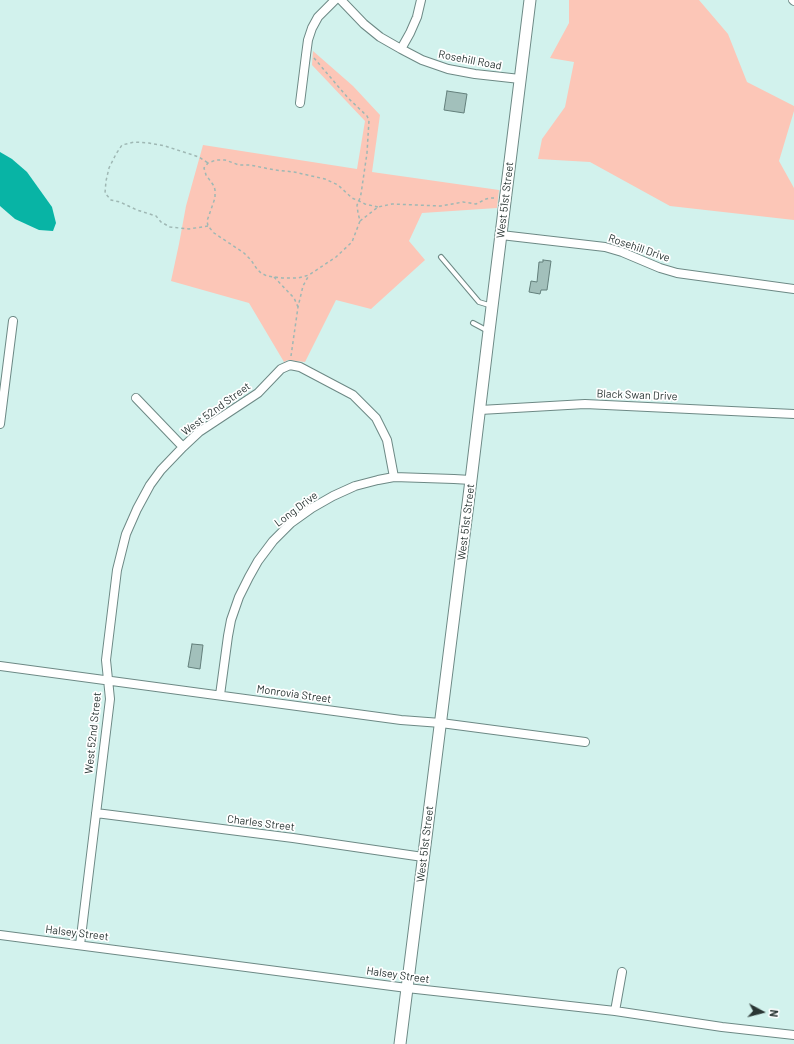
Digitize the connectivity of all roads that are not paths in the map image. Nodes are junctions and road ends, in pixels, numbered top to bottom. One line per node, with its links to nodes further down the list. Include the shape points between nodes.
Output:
1 (335, 0): 7 (street, via 318,17 312,28 308,40)
2 (342, 0): 5 (street, Rosehill Road, via 364,24)
3 (421, 0): 5 (street, via 417,17)
4 (530, 0): 6 (street, West 51st Street)
5 (401, 49): 6 (street, Rosehill Road, via 448,69)
6 (520, 79): 8 (street, West 51st Street)
7 (300, 104)
8 (501, 235): 10 (street, Rosehill Drive, via 605,247 677,273); 11 (street, West 51st Street)
9 (441, 258): 11 (lane, via 479,302)
10 (794, 289)
11 (492, 306): 14 (street, West 51st Street)
12 (13, 322): 18 (street)
13 (473, 323): 14 (lane)
14 (489, 331): 16 (street, West 51st Street)
15 (136, 398): 19 (street, West 52nd Street)
16 (480, 410): 17 (street, Black Swan Drive, via 585,404); 21 (street, West 51st Street)
17 (794, 414)
18 (0, 424)
19 (183, 447): 20 (street, West 52nd Street, via 199,432 258,393 281,369 290,365 300,367 353,395 376,418 387,440); 23 (street, West 52nd Street, via 150,485 126,534 117,570 106,660)
20 (394, 477): 21 (street, Long Drive); 24 (street, Long Drive, via 355,486 333,496 296,519 273,541 258,561 239,596 231,620)
21 (471, 480): 25 (street, West 51st Street)
22 (0, 666): 23 (street, Monrovia Street)
23 (108, 681): 24 (street, Monrovia Street); 27 (street, West 52nd Street, via 110,699)
24 (220, 695): 25 (street, Monrovia Street)
25 (441, 723): 26 (street, Monrovia Street); 28 (street, West 51st Street)
26 (585, 742)
27 (96, 813): 28 (street, Charles Street); 30 (street, West 52nd Street)
28 (423, 857): 32 (street, West 51st Street)
29 (0, 935): 30 (street, Halsey Street)
30 (80, 945): 32 (street, Halsey Street)
31 (622, 972): 33 (street)
32 (407, 988): 33 (street, Halsey Street); 35 (street, West 51st Street)
33 (615, 1011): 34 (street, Halsey Street)
34 (794, 1035)
35 (400, 1044)

